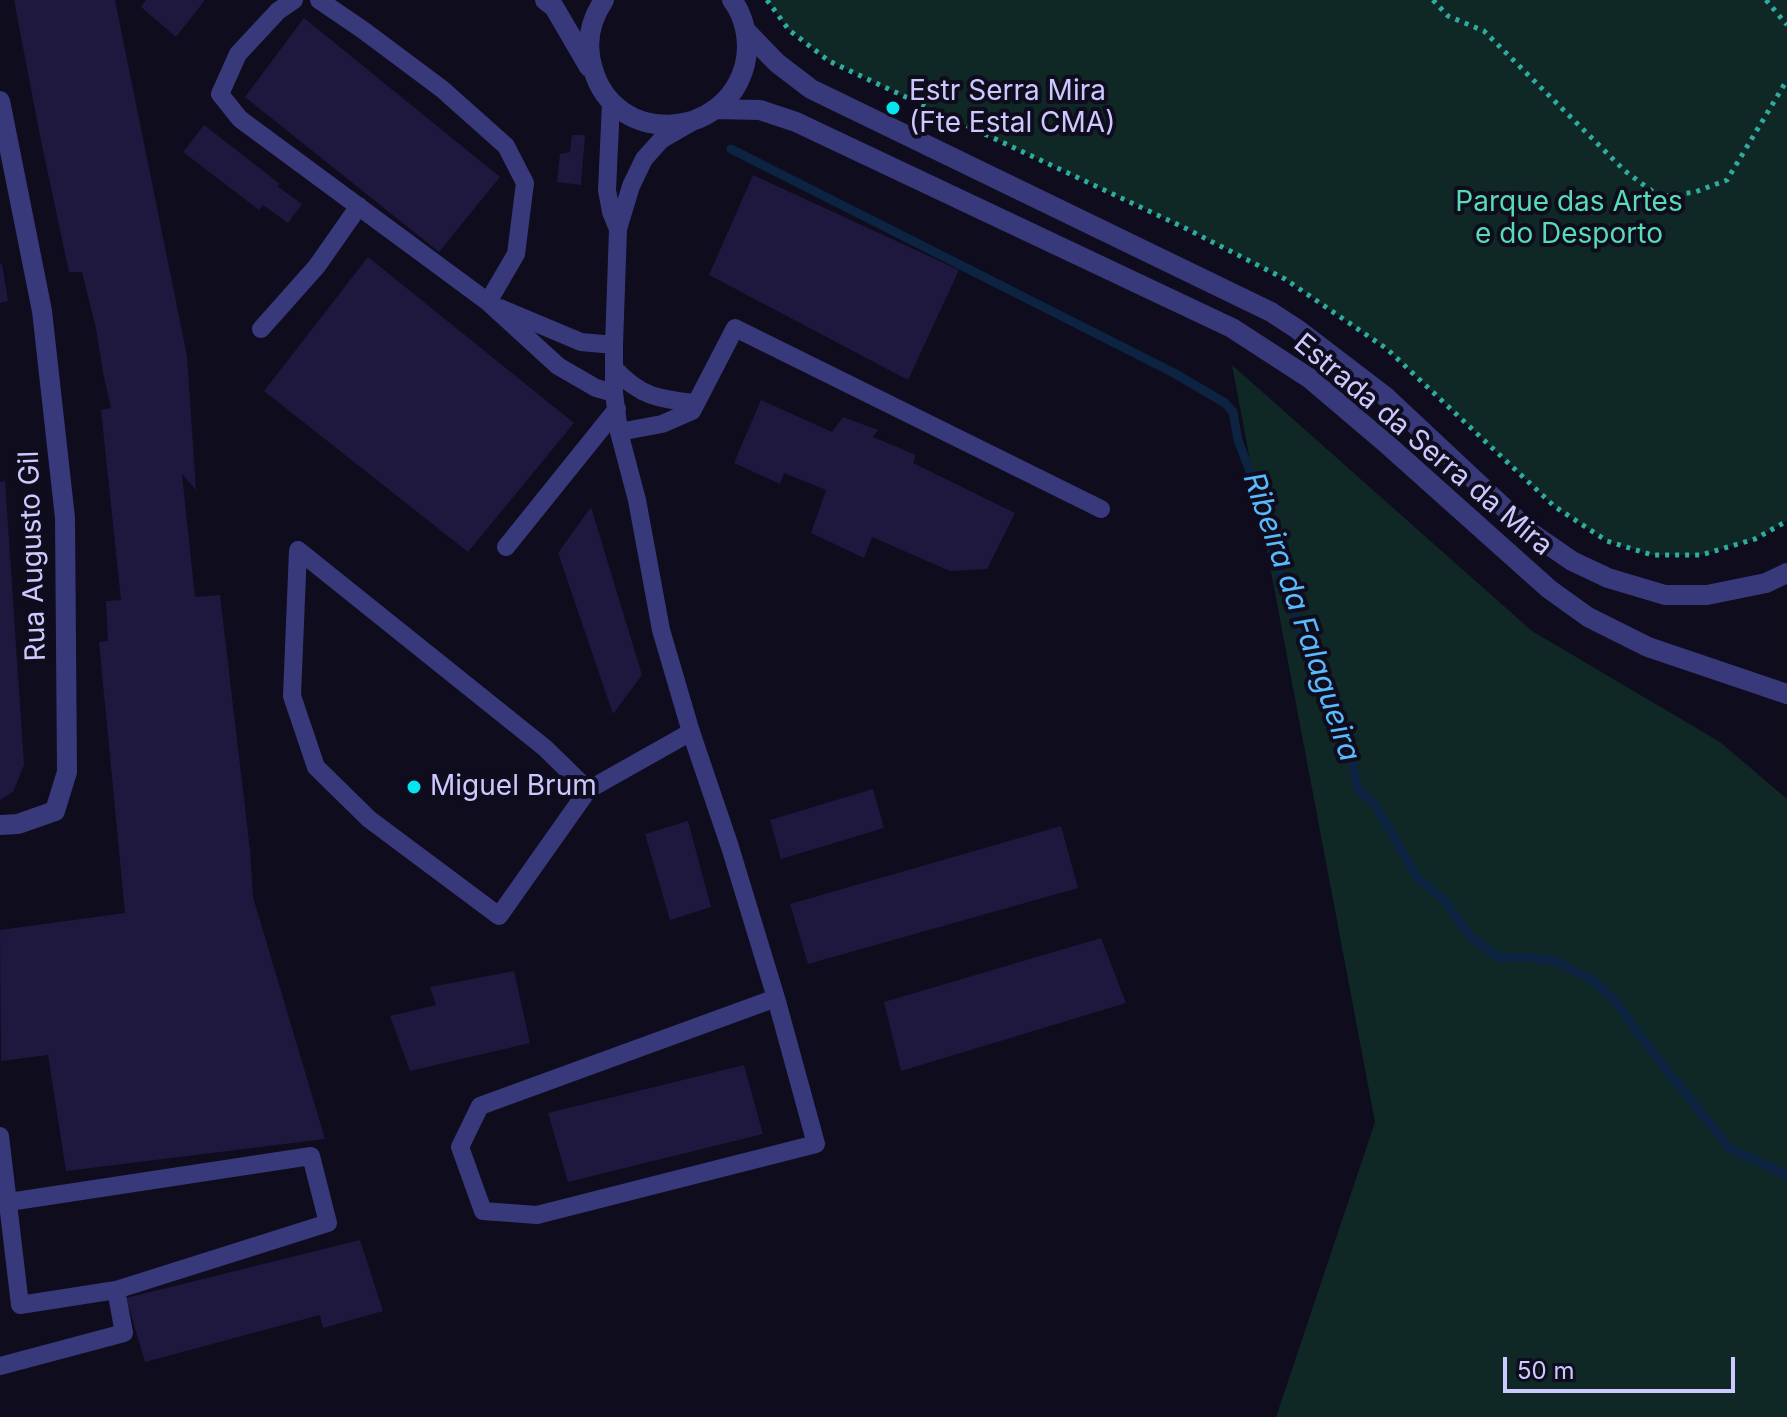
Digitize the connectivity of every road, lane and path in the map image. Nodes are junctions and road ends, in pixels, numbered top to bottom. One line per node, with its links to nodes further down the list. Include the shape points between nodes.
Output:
1 (294, 0): 16 (lane, via 238,54 220,94 240,119)
2 (319, 0): 18 (lane, via 442,89 506,146 525,183 516,254)
3 (545, 0): 10 (street)
4 (604, 0): 10 (street, via 589,33)
5 (732, 0): 9 (street)
6 (1433, 0): 11 (path, via 1448,16 1484,31 1625,171 1660,197 1727,180)
7 (1766, 0): 8 (path)
8 (1787, 25)
9 (746, 31): 14 (street, via 742,74); 27 (street, Estrada da Serra da Mira, via 811,89 1271,312 1386,397 1530,532 1572,561 1665,595 1707,595 1766,583)
10 (595, 78): 13 (street)
11 (1787, 80)
12 (0, 101): 31 (street, Rua Augusto Gil, via 42,311 65,518 67,772 55,811)
13 (611, 103): 15 (street, via 650,124); 17 (lane, via 607,190)
14 (716, 109): 15 (street); 28 (street, Estrada da Serra da Mira, via 760,110 796,122 1232,328 1309,378 1539,581 1588,617 1648,647)
15 (692, 122): 17 (lane, via 661,140 644,159)
16 (359, 206): 18 (lane); 19 (lane, via 317,266)
17 (618, 229): 20 (lane)
18 (488, 302): 20 (lane, via 581,342); 22 (lane, via 558,366)
19 (261, 329)
20 (614, 345): 21 (lane)
21 (614, 368): 22 (lane); 23 (lane, via 630,385 661,399)
22 (616, 401): 24 (lane); 26 (lane)
23 (696, 403): 24 (lane, via 692,411 662,424); 25 (lane, via 735,328)
24 (619, 432): 29 (lane, via 661,630)
25 (1101, 509)
26 (506, 547)
27 (1787, 573)
28 (1787, 694)
29 (691, 732): 30 (lane); 32 (lane)
30 (588, 790): 30 (lane, via 499,916 369,819 316,767 292,696 298,550 545,748)
31 (0, 825)
32 (776, 998): 32 (lane, via 816,1144 537,1215 483,1211 460,1147 480,1106)
33 (0, 1136): 34 (lane)
34 (9, 1202): 35 (lane, via 311,1156 328,1223); 36 (lane)
35 (116, 1290): 36 (lane); 38 (lane, via 124,1333)
36 (20, 1305): 37 (lane)
37 (0, 1310)
38 (0, 1366)

